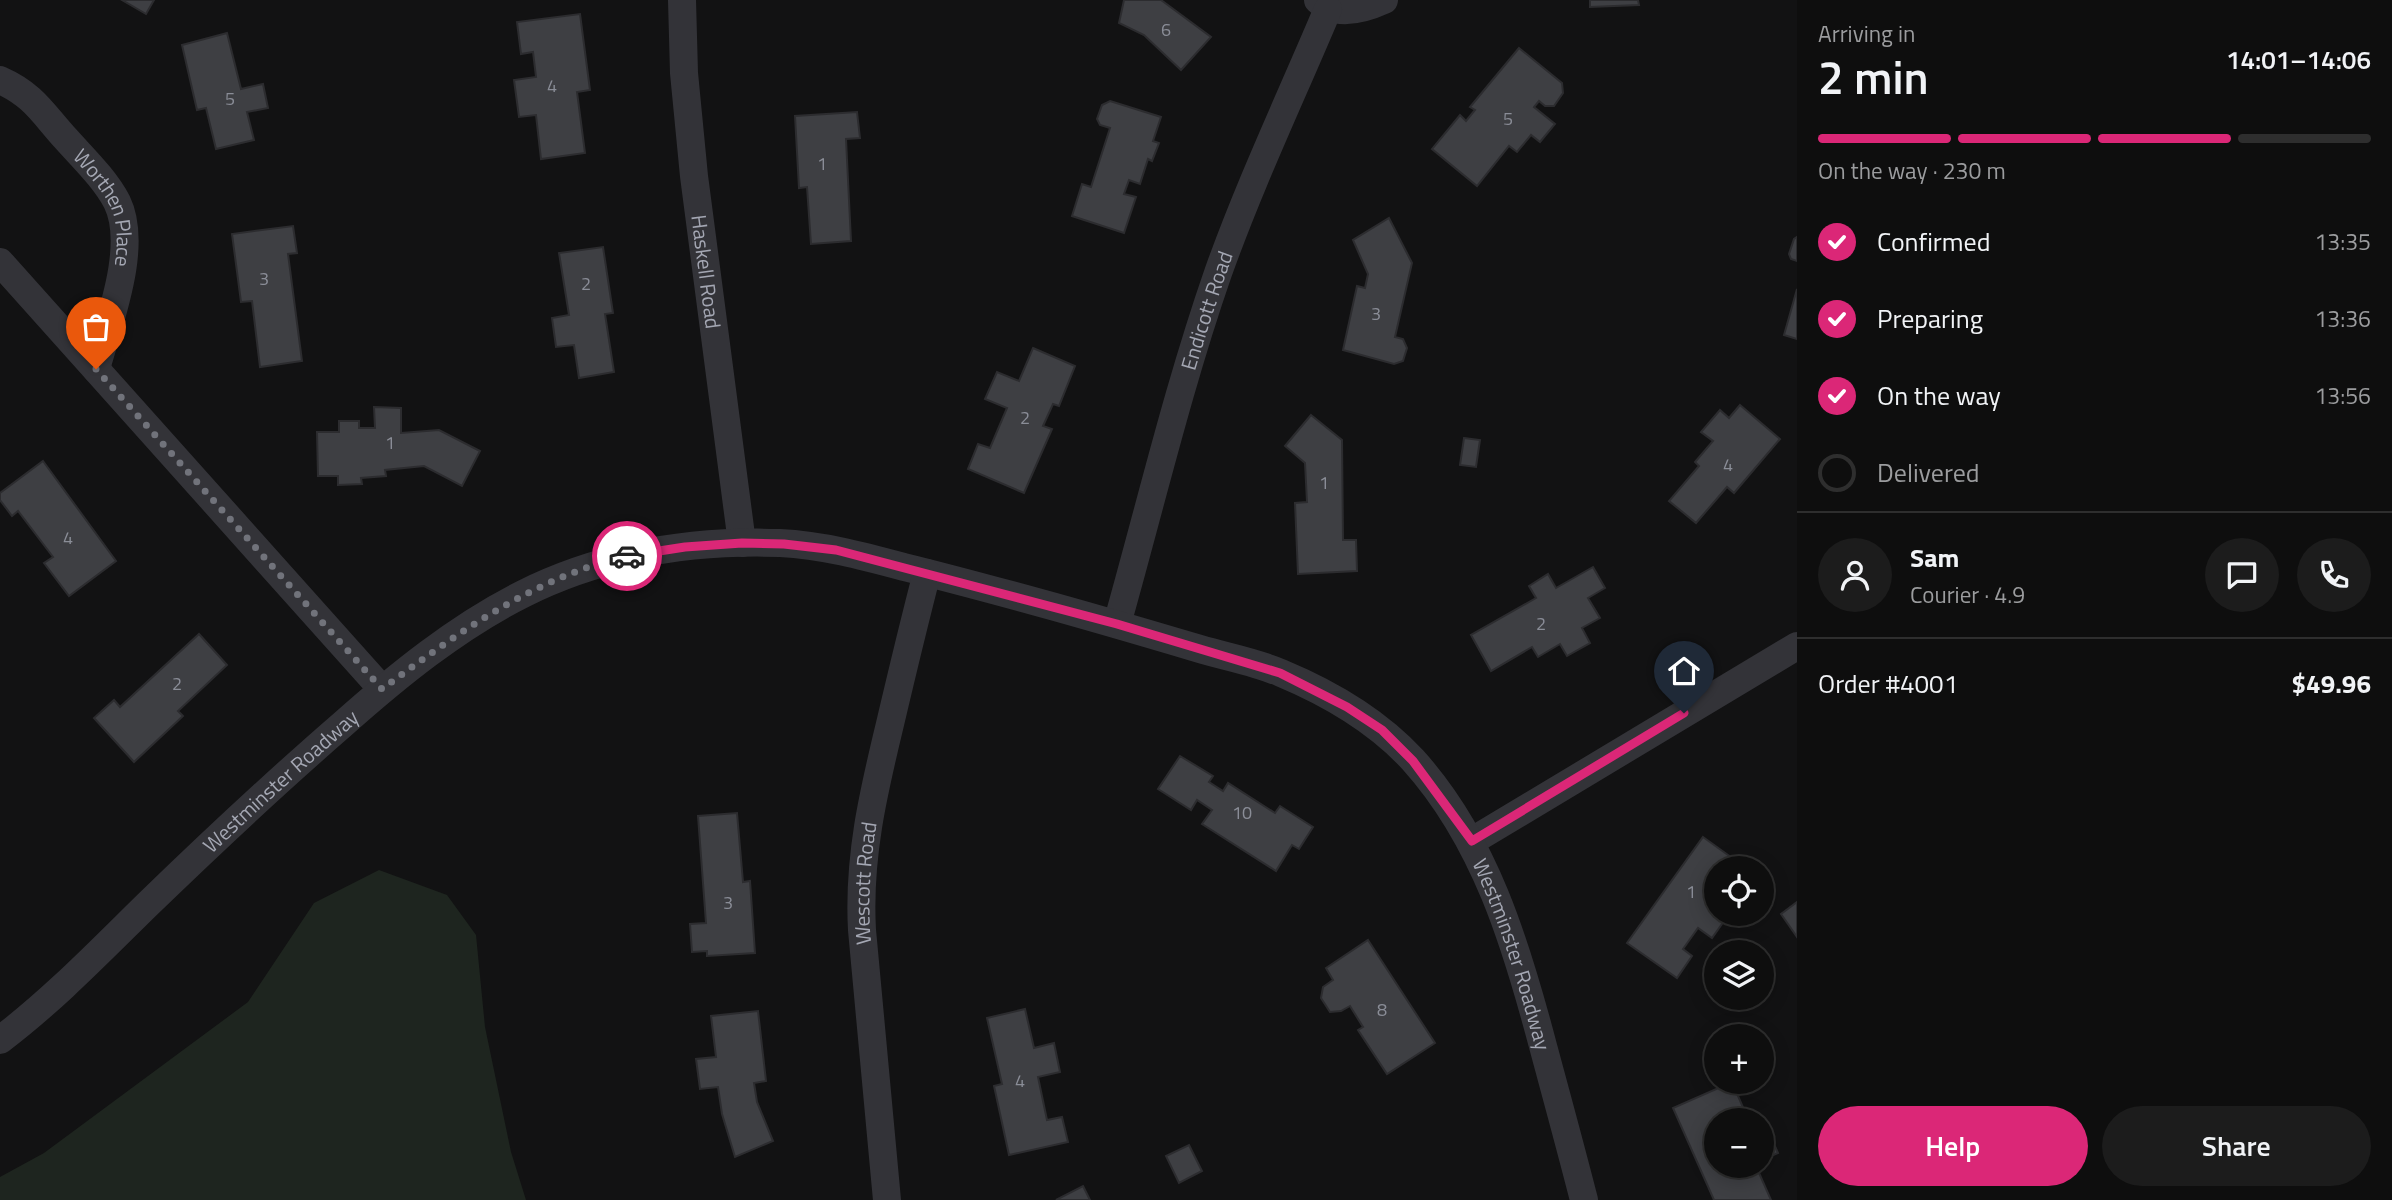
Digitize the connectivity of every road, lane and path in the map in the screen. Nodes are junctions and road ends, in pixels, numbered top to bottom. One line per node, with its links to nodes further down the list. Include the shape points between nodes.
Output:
1 (682, 0): 7 (street, Haskell Road, via 694,176)
2 (1384, 0): 3 (street, Endicott Road, via 1345,11)
3 (1323, 4): 9 (street, Endicott Road, via 1219,272)
4 (0, 80): 6 (street, Worthen Place, via 28,95 88,163 122,214 122,264)
5 (0, 262): 6 (street)
6 (96, 369): 11 (street)
7 (742, 543): 8 (street, Westminster Roadway, via 836,550); 11 (street, Westminster Roadway, via 648,551 565,575 495,609)
8 (927, 573): 9 (street, Westminster Roadway); 14 (street, Wescott Road, via 862,857 862,930)
9 (1117, 624): 12 (street, Westminster Roadway, via 1280,673 1347,707 1382,730 1413,761)
10 (1797, 646): 12 (street)
11 (382, 689): 13 (street, Westminster Roadway)
12 (1472, 841): 15 (street, Westminster Roadway, via 1508,928)
13 (0, 1040)
14 (887, 1200)
15 (1584, 1200)

